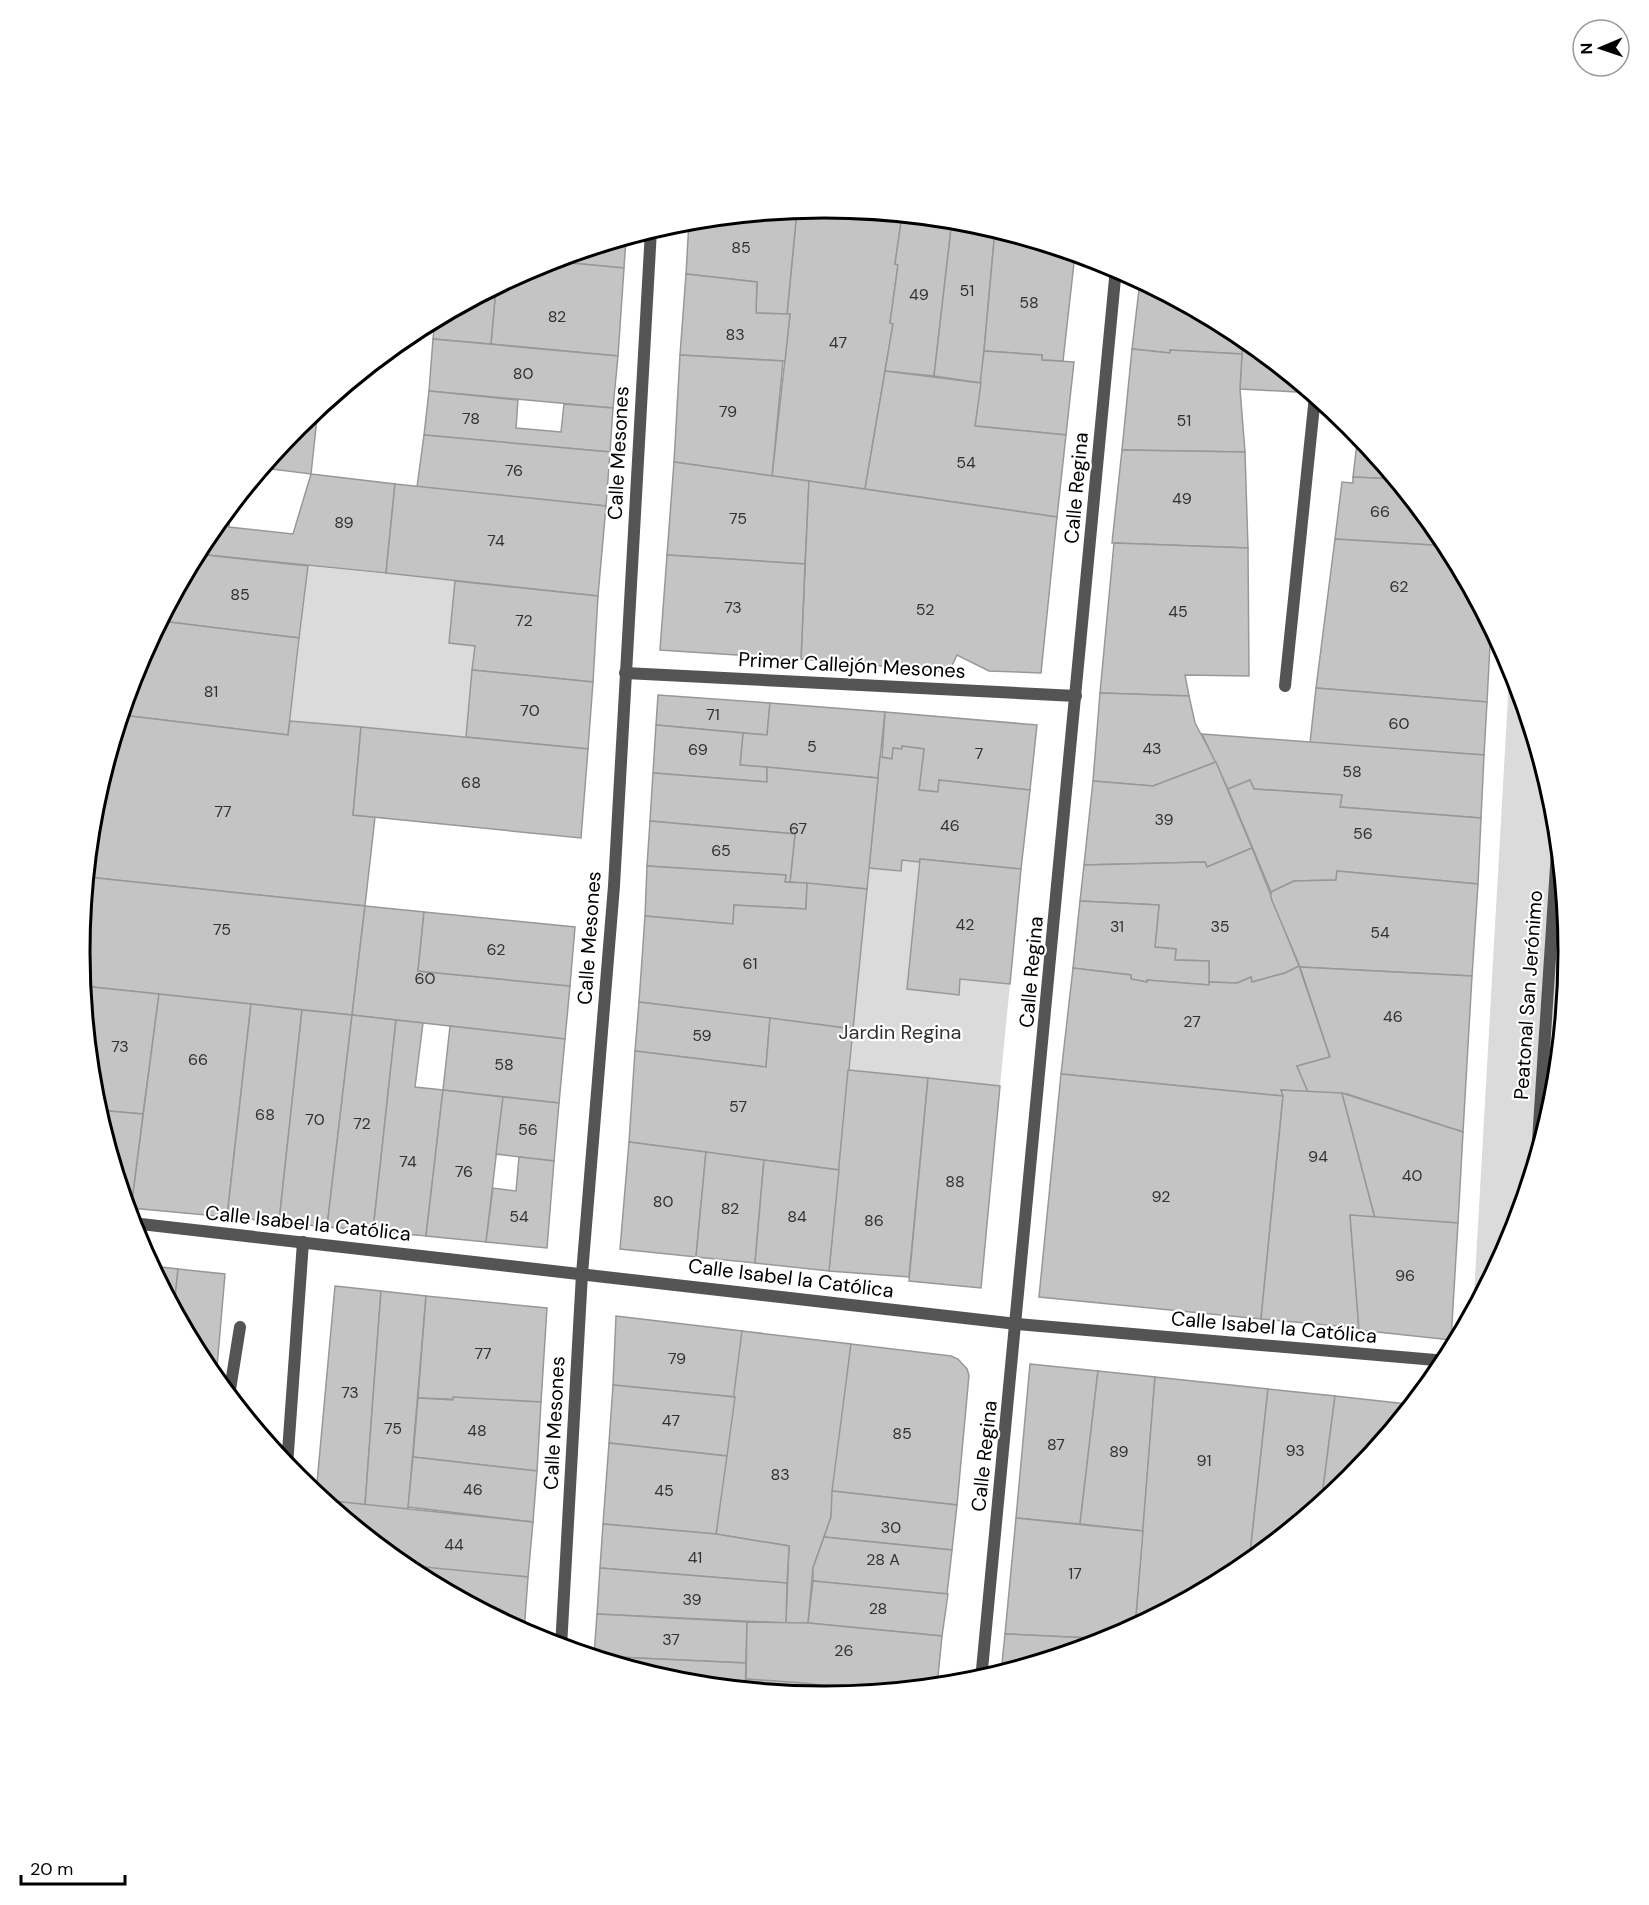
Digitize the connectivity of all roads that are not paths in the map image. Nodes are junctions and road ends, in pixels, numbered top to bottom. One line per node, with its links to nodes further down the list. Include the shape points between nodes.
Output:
1 (650, 239): 4 (street, Calle Mesones)
2 (1115, 278): 6 (street, Calle Regina)
3 (1313, 404): 5 (street)
4 (625, 673): 6 (street, Primer Callejón Mesones); 11 (street, Calle Mesones, via 614,886)
5 (1285, 686)
6 (1076, 696): 12 (street, Calle Regina)
7 (1555, 882): 8 (street, Peatonal San Jerónimo)
8 (1541, 1115)
9 (142, 1224): 10 (street, Calle Isabel la Católica)
10 (303, 1242): 11 (street, Calle Isabel la Católica); 16 (street)
11 (582, 1274): 12 (street, Calle Isabel la Católica); 17 (street, Calle Mesones)
12 (1017, 1324): 14 (street, Calle Isabel la Católica); 18 (street, Calle Regina)
13 (240, 1327): 15 (street)
14 (1435, 1361)
15 (231, 1384)
16 (288, 1454)
17 (562, 1638)
18 (982, 1670)

